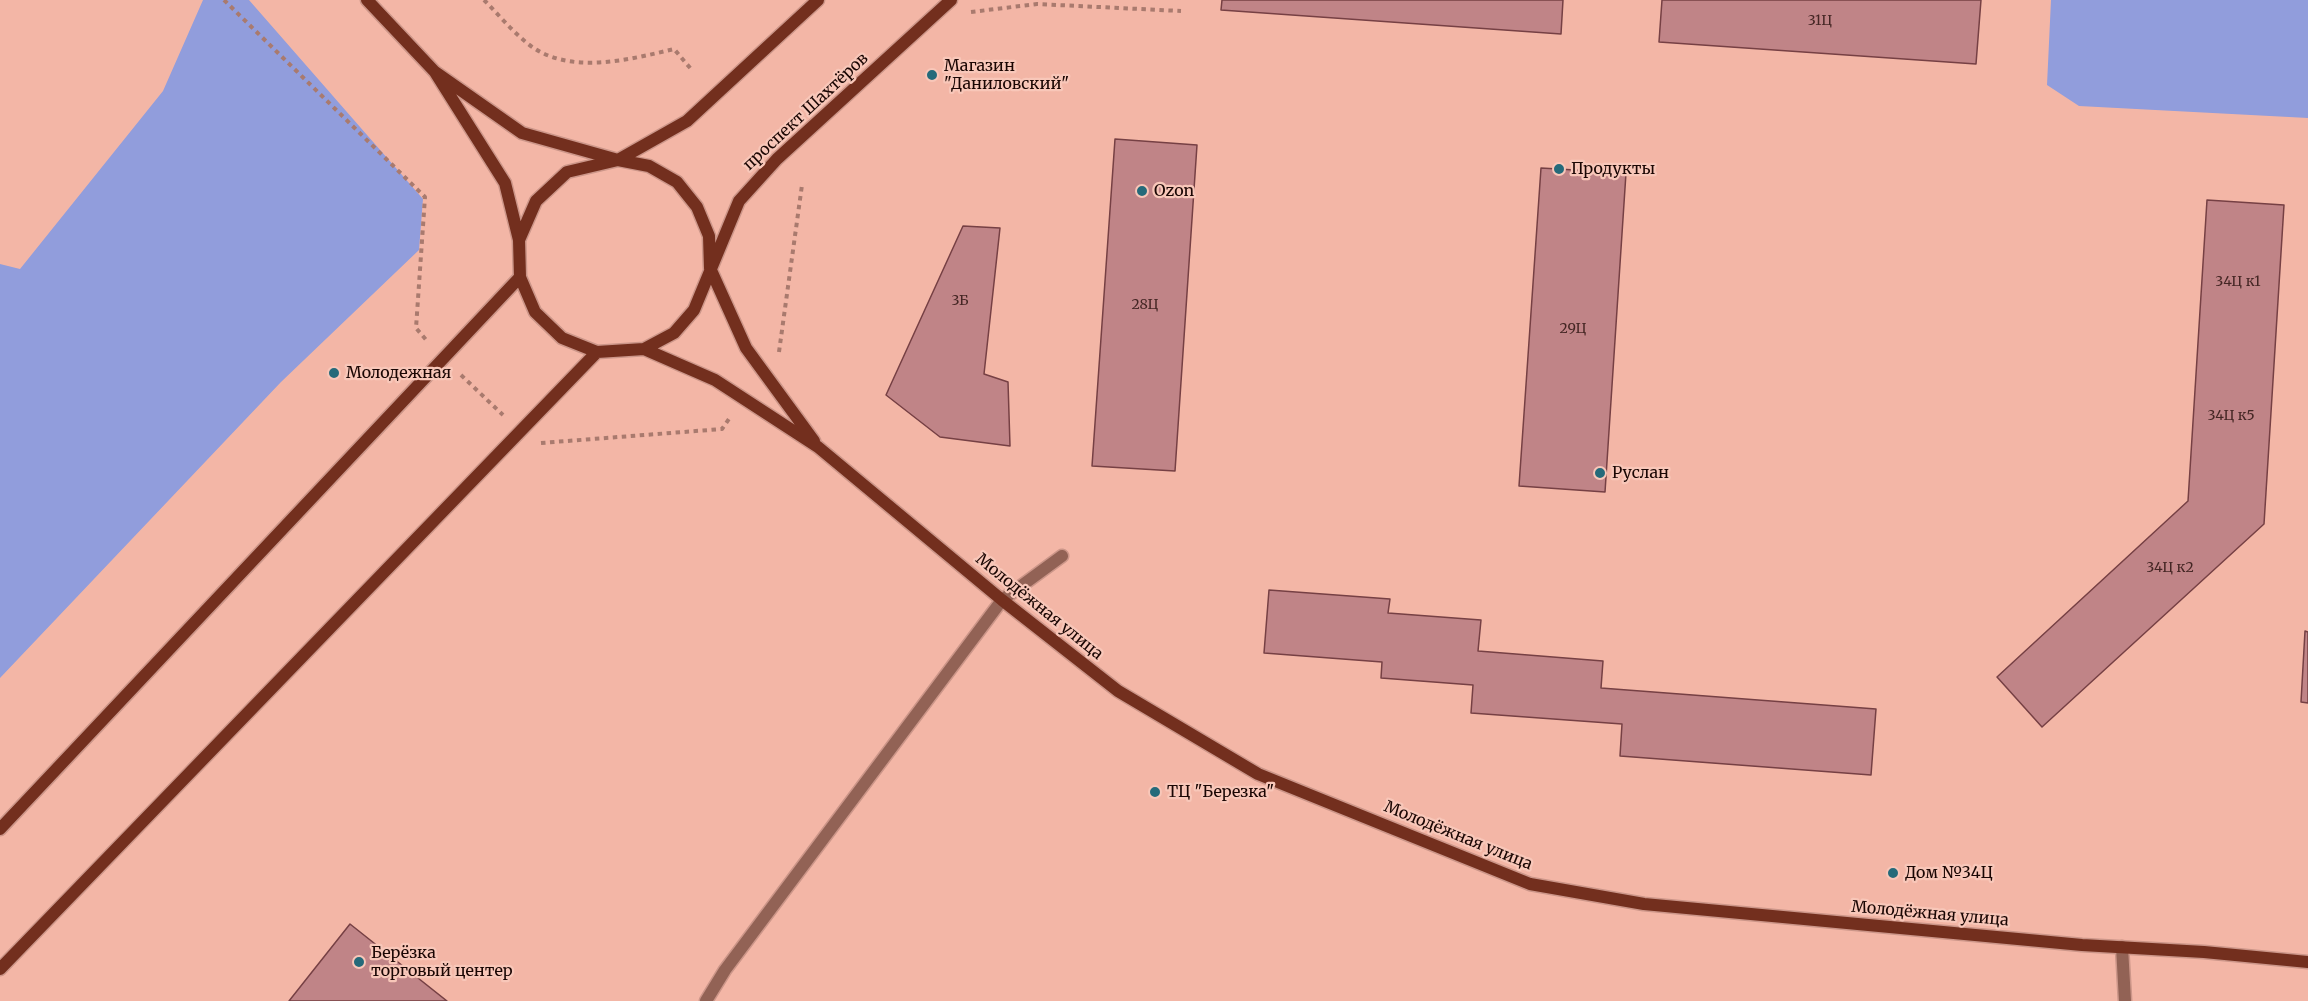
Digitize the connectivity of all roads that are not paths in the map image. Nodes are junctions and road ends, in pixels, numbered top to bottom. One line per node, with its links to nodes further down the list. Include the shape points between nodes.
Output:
1 (367, 0): 4 (main road)
2 (818, 0): 5 (main road, via 687,121)
3 (951, 0): 7 (main road, проспект Шахтёров, via 777,159 739,201)
4 (435, 72): 5 (main road, via 522,133); 6 (main road, via 505,183)
5 (618, 160): 6 (main road, via 567,172 536,201); 7 (main road, via 650,166 677,182 697,207 709,236)
6 (519, 240): 8 (main road)
7 (711, 268): 9 (main road, via 694,310 674,333); 11 (main road, Молодёжная улица, via 746,348)
8 (520, 277): 10 (main road, via 535,312 562,338); 14 (main road)
9 (644, 349): 10 (main road); 11 (main road, Молодёжная улица, via 716,380)
10 (597, 352): 17 (main road)
11 (818, 447): 13 (main road, Молодёжная улица)
12 (1062, 556): 13 (lane)
13 (1002, 600): 15 (main road, Молодёжная улица, via 1118,691 1258,774 1530,884 1644,904); 18 (lane, via 732,960)
14 (0, 829)
15 (2122, 947): 16 (main road, Молодёжная улица); 19 (lane)
16 (2308, 962)
17 (0, 969)
18 (706, 1001)
19 (2125, 1001)

